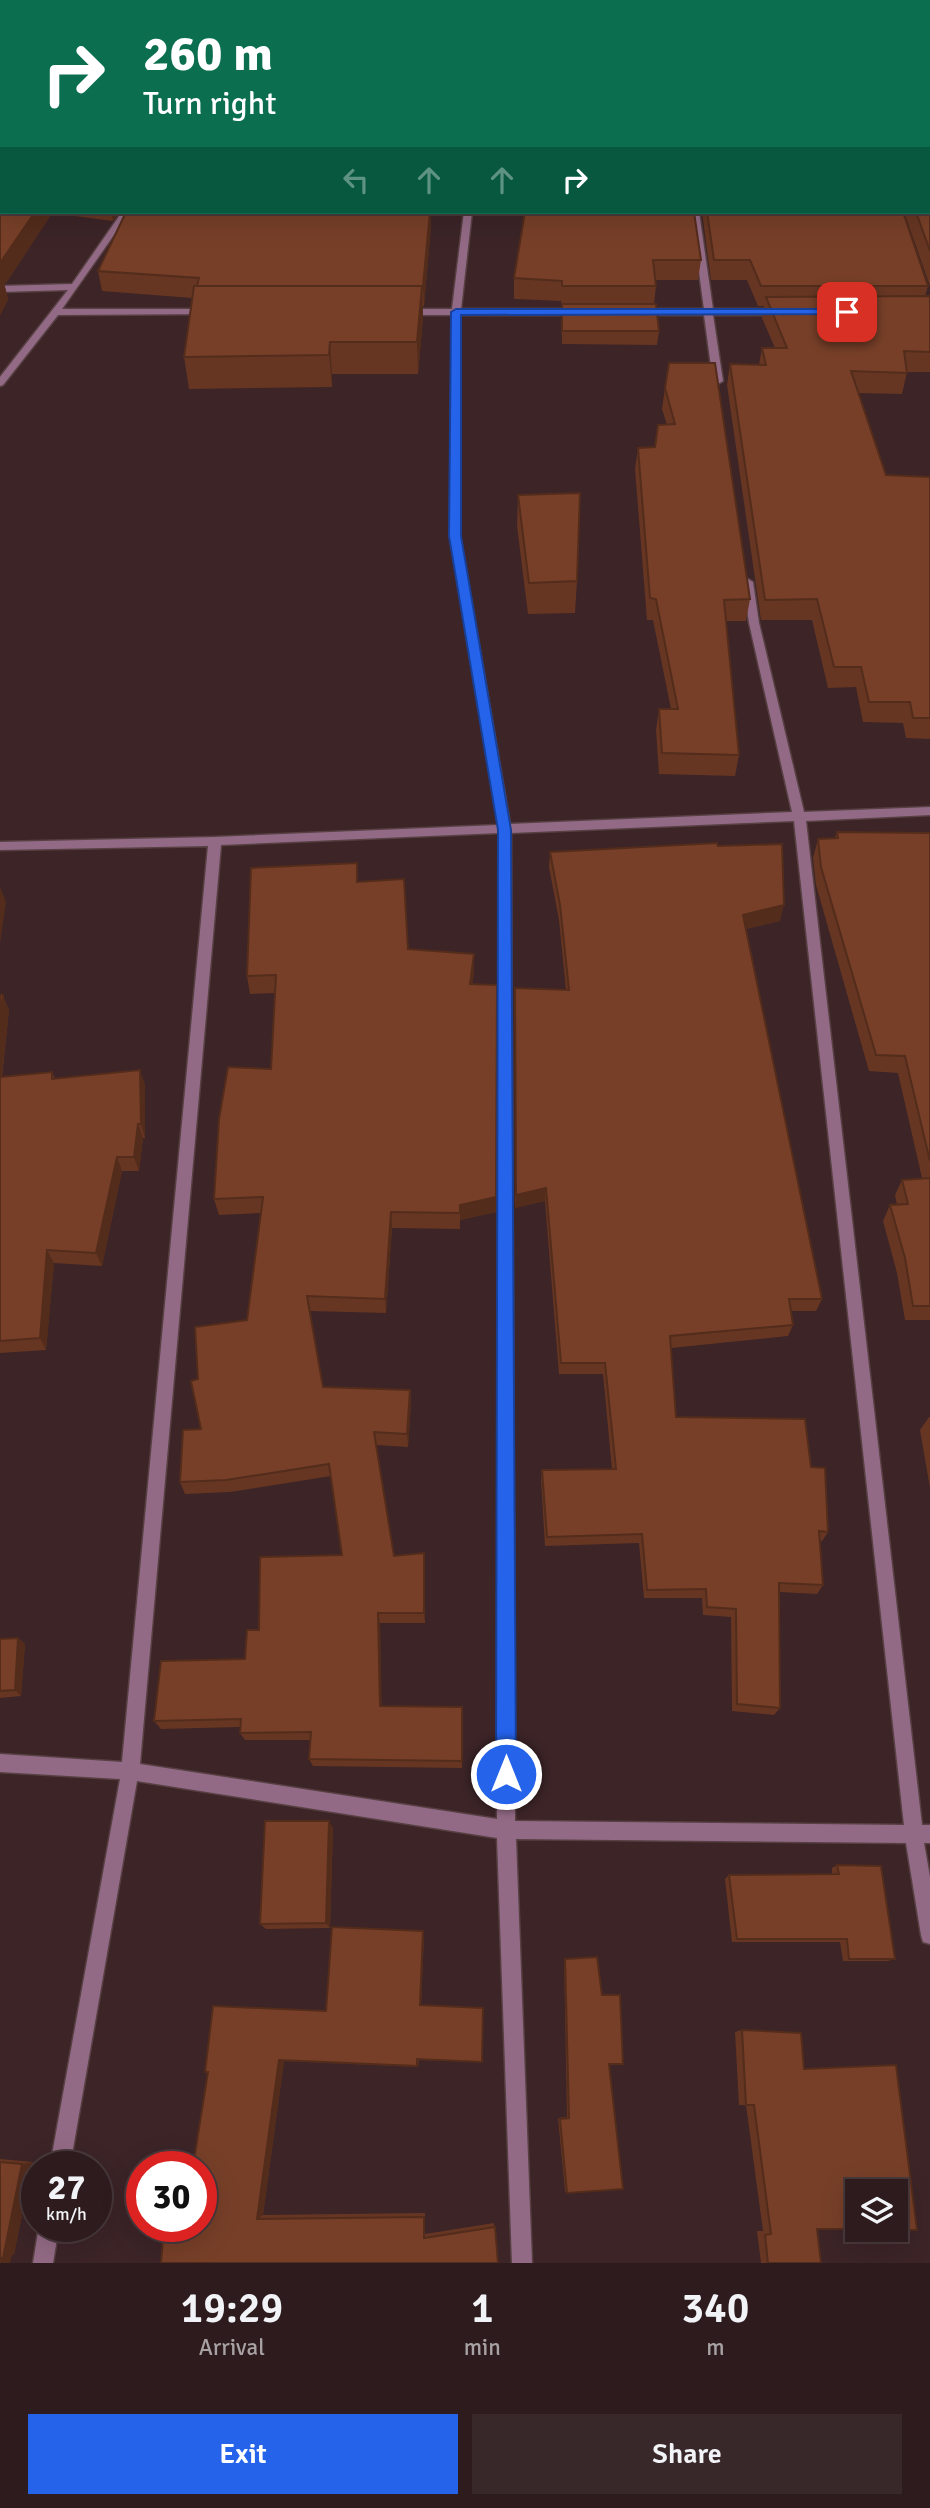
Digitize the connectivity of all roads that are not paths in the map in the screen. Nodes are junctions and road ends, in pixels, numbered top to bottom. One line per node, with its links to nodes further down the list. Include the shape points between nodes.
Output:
1 (125, 214): 4 (street)
2 (468, 214): 9 (street)
3 (695, 214): 12 (street)
4 (75, 286): 5 (street); 6 (street)
5 (0, 289)
6 (55, 312): 7 (street); 14 (street)
7 (221, 312)
8 (401, 312): 9 (street)
9 (456, 312): 10 (street); 19 (street, via 455,536)
10 (596, 312)
11 (624, 312): 12 (street)
12 (708, 312): 13 (street); 15 (street)
13 (791, 312)
14 (0, 383)
15 (720, 393)
16 (746, 569): 18 (street, via 754,623)
17 (930, 811): 18 (street)
18 (799, 815): 19 (street); 25 (street)
19 (505, 830): 20 (street); 24 (street)
20 (215, 841): 21 (street); 23 (street)
21 (0, 846)
22 (0, 1763): 23 (street)
23 (130, 1771): 24 (street); 27 (street)
24 (506, 1830): 25 (street); 30 (street)
25 (922, 1835): 26 (street)
26 (930, 1935)
27 (63, 2151)
28 (46, 2242): 29 (street)
29 (43, 2263)
30 (522, 2263)

